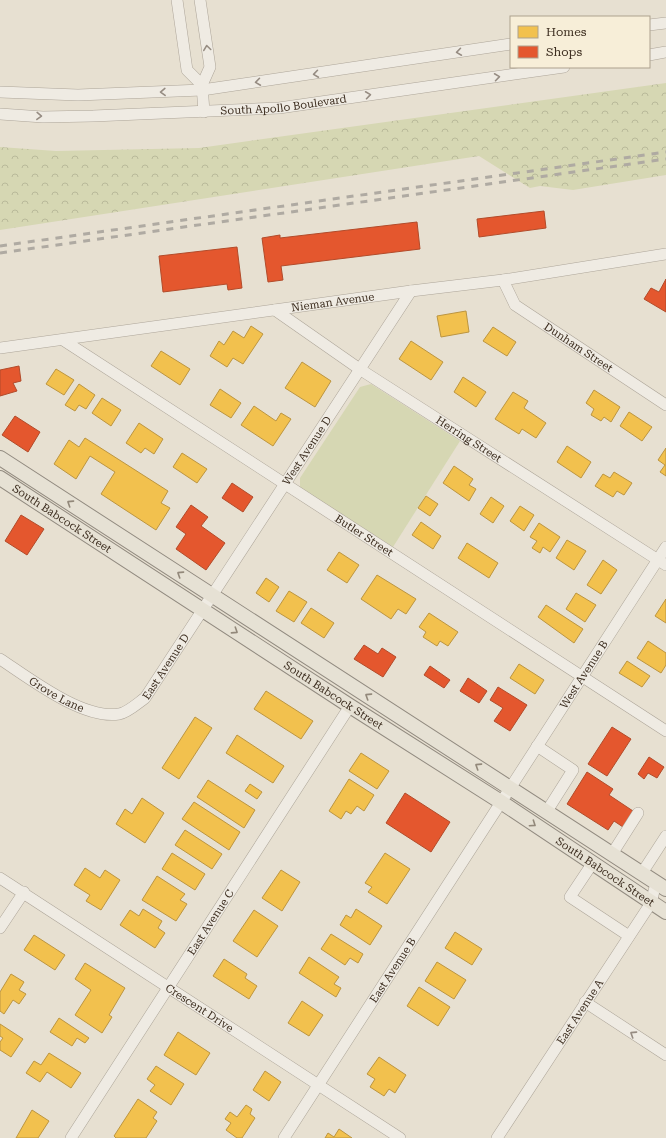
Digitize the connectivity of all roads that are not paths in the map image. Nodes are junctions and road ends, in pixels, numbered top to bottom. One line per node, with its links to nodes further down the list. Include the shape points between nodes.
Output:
1 (177, 0): 9 (street, via 187,70)
2 (200, 0): 9 (street, one-way to 2, via 210,67)
3 (666, 23): 4 (street)
4 (650, 25)
5 (510, 44): 9 (street, South Apollo Boulevard, one-way to 9)
6 (666, 52): 7 (street)
7 (650, 55)
8 (557, 68): 11 (street, South Apollo Boulevard, one-way to 8, via 279,108)
9 (202, 88): 10 (street, South Apollo Boulevard, one-way to 10, via 78,95); 11 (street)
10 (0, 92)
11 (204, 112): 12 (street, South Apollo Boulevard, one-way to 11, via 42,117)
12 (0, 114)
13 (666, 254): 14 (street, Nieman Avenue)
14 (503, 280): 15 (street, Nieman Avenue); 20 (street, Dunham Street, via 515,305)
15 (411, 291): 16 (street, Nieman Avenue); 19 (street, West Avenue D)
16 (275, 310): 17 (street, Nieman Avenue); 19 (street, Herring Street)
17 (63, 340): 18 (street, Nieman Avenue); 23 (street, Butler Street)
18 (0, 348)
19 (361, 370): 23 (street, West Avenue D); 25 (street, Herring Street)
20 (666, 405)
21 (0, 458): 26 (main road, South Babcock Street, one-way to 21)
22 (0, 478): 27 (main road, South Babcock Street)
23 (285, 485): 26 (street, West Avenue D); 29 (street, Butler Street)
24 (666, 547): 25 (street, West Avenue B)
25 (662, 562): 29 (street, West Avenue B)
26 (212, 595): 27 (street, West Avenue D); 34 (main road, South Babcock Street, one-way to 26)
27 (202, 610): 30 (main road, South Babcock Street, one-way to 30); 31 (street, East Avenue D, via 145,698)
28 (0, 659): 31 (street, Grove Lane, via 62,699 96,713)
29 (581, 676): 32 (street, Butler Street); 33 (street, West Avenue B)
30 (350, 706): 35 (main road, South Babcock Street); 49 (street, East Avenue C)
31 (120, 714)
32 (666, 731)
33 (537, 746): 34 (street, West Avenue B); 36 (street, via 573,770)
34 (510, 788): 35 (street, West Avenue B); 36 (main road, South Babcock Street)
35 (501, 802): 40 (main road, South Babcock Street, one-way to 40); 52 (street, East Avenue B)
36 (547, 811): 39 (main road, South Babcock Street)
37 (638, 813): 39 (street)
38 (666, 836): 41 (street)
39 (612, 854): 41 (main road, South Babcock Street)
40 (592, 864): 45 (main road, South Babcock Street); 48 (street, via 570,898)
41 (642, 873): 43 (main road, South Babcock Street)
42 (0, 878): 44 (street, Crescent Drive)
43 (661, 886): 45 (street, East Avenue A)
44 (24, 892): 47 (street); 49 (street, Crescent Drive)
45 (651, 903): 46 (main road, South Babcock Street); 48 (street, East Avenue A)
46 (666, 912)
47 (0, 928)
48 (629, 936): 50 (street, East Avenue A)
49 (168, 988): 52 (street, Crescent Drive); 53 (street, East Avenue C)
50 (584, 1002): 51 (street, one-way to 50); 56 (street, East Avenue A)
51 (666, 1055)
52 (318, 1085): 54 (street, East Avenue B); 55 (street, Crescent Drive)
53 (71, 1138)
54 (284, 1138)
55 (400, 1138)
56 (497, 1138)

